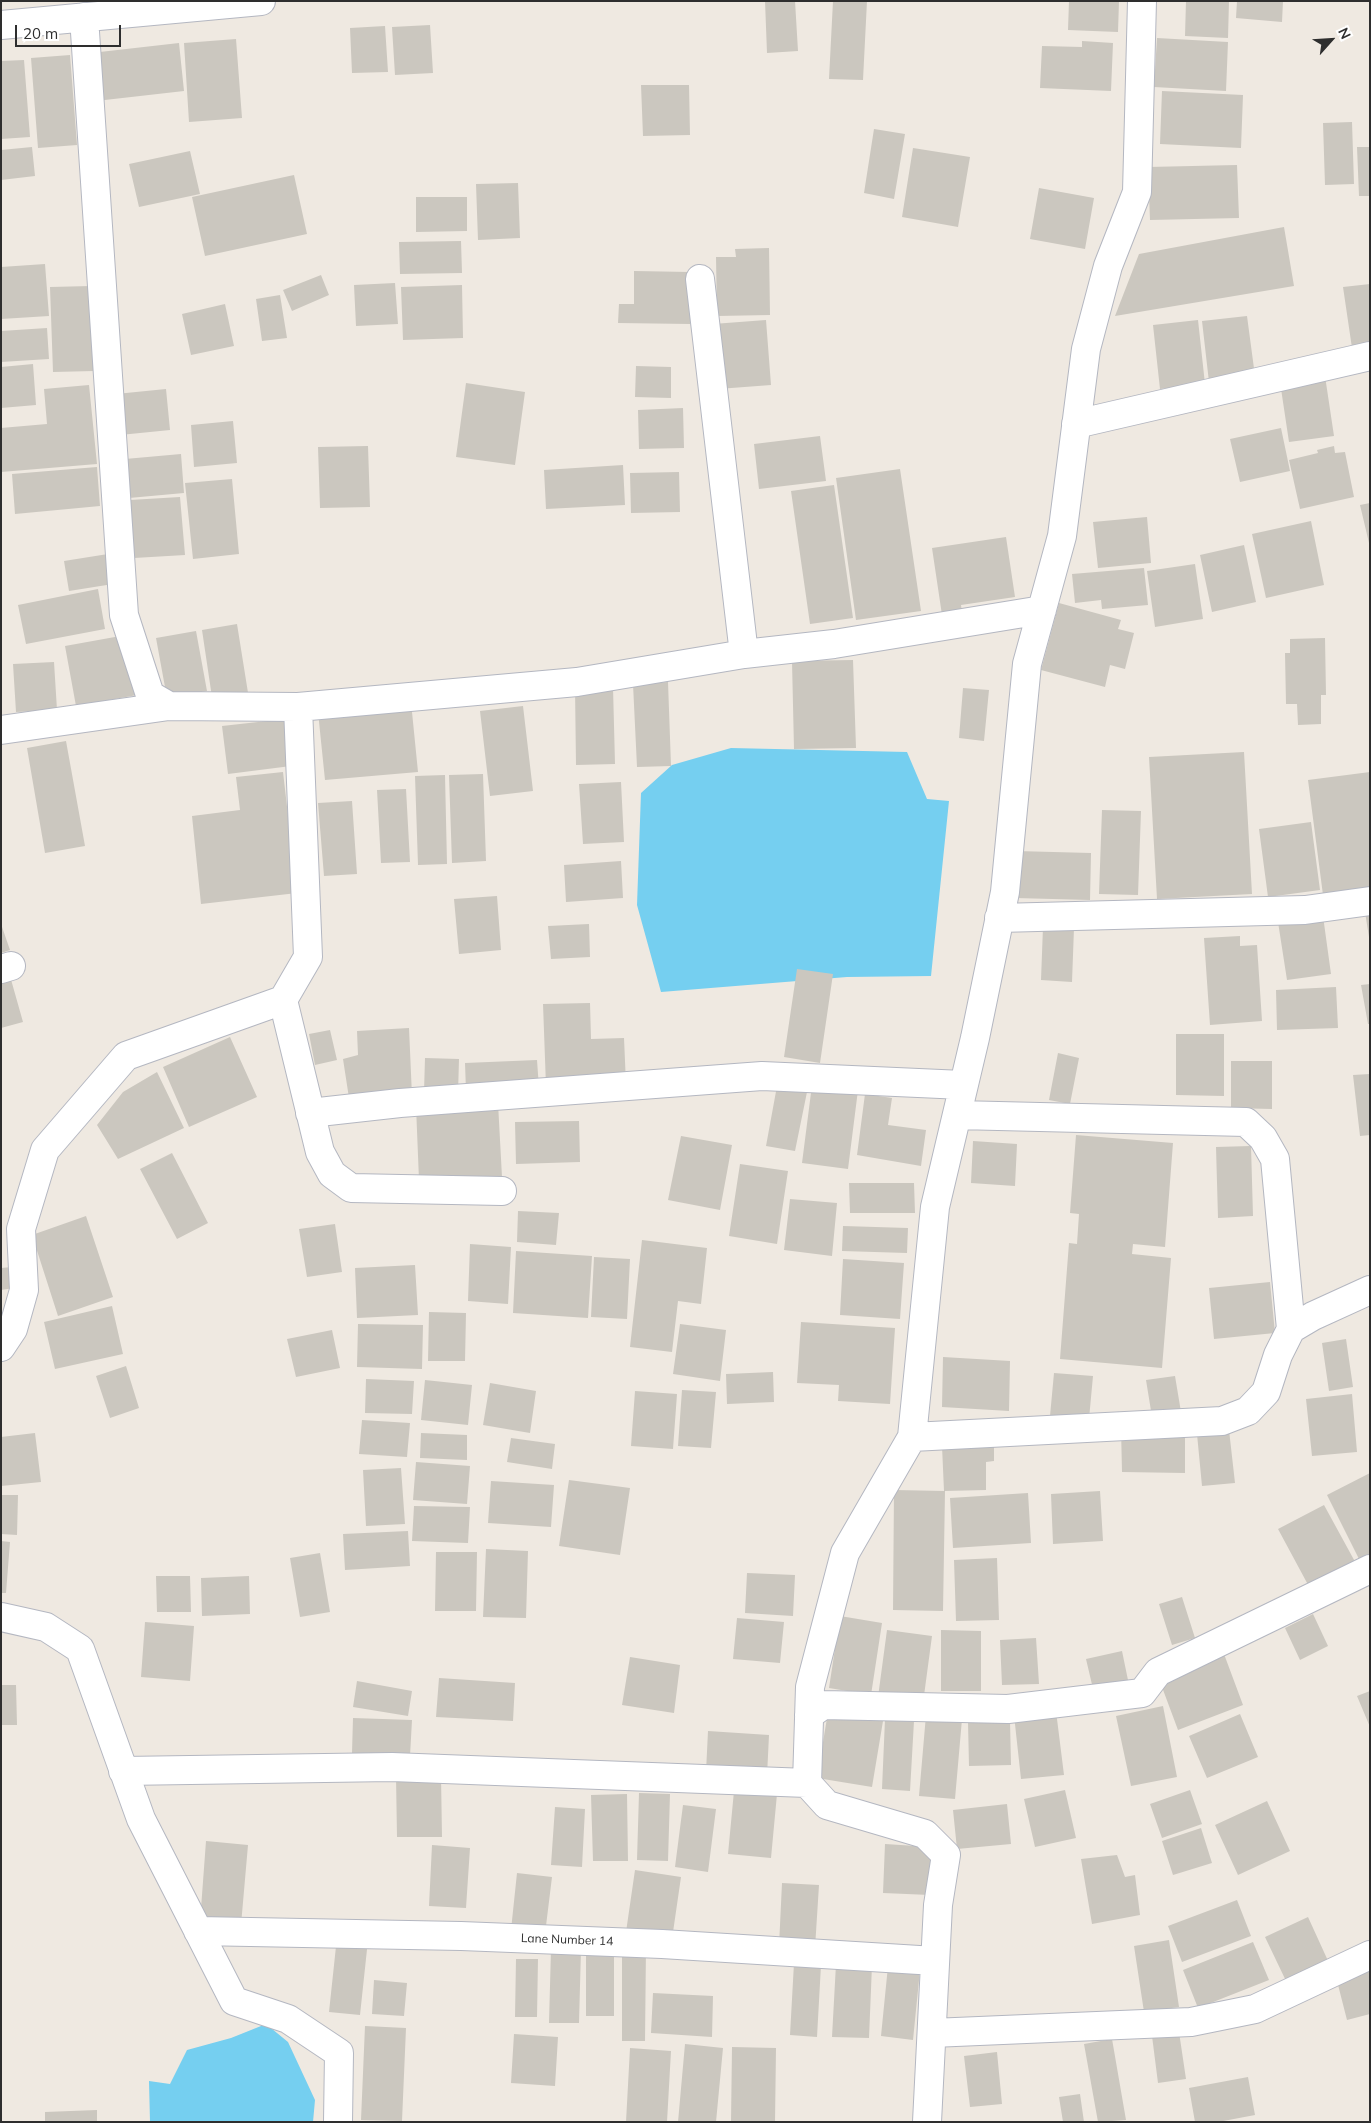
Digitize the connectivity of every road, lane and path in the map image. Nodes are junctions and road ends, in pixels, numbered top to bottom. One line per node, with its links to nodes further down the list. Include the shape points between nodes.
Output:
1 (260, 1): 3 (street)
2 (1142, 1): 7 (street, via 1137,192 1108,266 1088,339)
3 (84, 17): 4 (street); 10 (street, via 124,615 150,695)
4 (1, 25)
5 (700, 280): 9 (street)
6 (1370, 356): 7 (street)
7 (1076, 424): 8 (street, via 1062,536)
8 (1042, 610): 9 (street, via 834,644); 14 (street, via 1027,664 1005,892)
9 (744, 654): 11 (street, via 577,682)
10 (169, 706): 11 (street); 12 (street)
11 (298, 707): 15 (street, via 308,957)
12 (1, 730)
13 (1370, 901): 14 (street, via 1305,910)
14 (999, 918): 16 (street)
15 (283, 1000): 17 (street); 22 (street, via 126,1056 45,1150 22,1229 24,1290 13,1329)
16 (964, 1086): 17 (street, via 762,1076 400,1103); 18 (street)
17 (310, 1113): 19 (street, via 320,1152 332,1174 351,1188)
18 (957, 1115): 21 (street, via 1246,1122 1263,1138 1275,1159); 23 (street, via 935,1206)
19 (502, 1191)
20 (1370, 1290): 21 (street)
21 (1291, 1329): 23 (street, via 1266,1392 1248,1411 1222,1421)
22 (1, 1347)
23 (912, 1437): 26 (street, via 845,1553 810,1686)
24 (1370, 1569): 26 (street, via 1158,1672 1142,1693 1008,1709 823,1705)
25 (1, 1617): 27 (street, via 46,1627 80,1648)
26 (809, 1715): 28 (street)
27 (123, 1771): 28 (street, via 392,1768); 29 (street, via 141,1819)
28 (807, 1783): 31 (street, via 827,1804 925,1834 946,1855 938,1905)
29 (198, 1931): 31 (street, Lane Number 14, via 662,1944); 33 (street, via 234,2001 288,2019 340,2052)
30 (1370, 1955): 32 (street, via 1255,2010 1191,2022)
31 (935, 1961): 32 (street)
32 (932, 2033): 34 (street)
33 (338, 2122)
34 (927, 2122)

